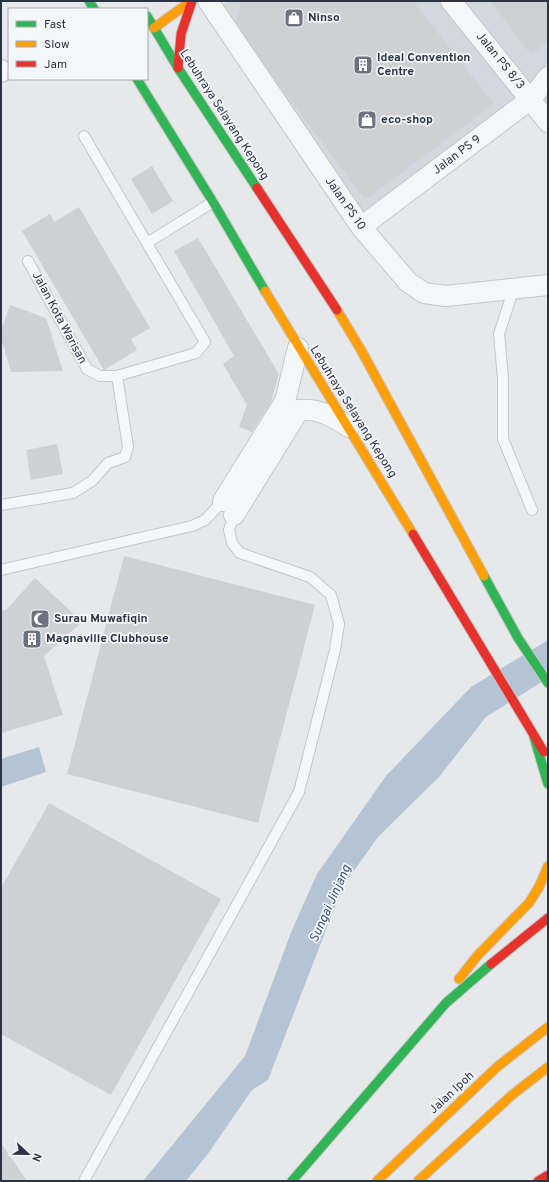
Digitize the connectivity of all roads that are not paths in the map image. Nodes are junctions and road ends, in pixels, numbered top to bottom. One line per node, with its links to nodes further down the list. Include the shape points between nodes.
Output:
1 (192, 1): 5 (main road); 6 (main road, via 178,41)
2 (208, 1): 13 (street, Jalan PS 10)
3 (455, 2): 9 (street, Jalan PS 8/3)
4 (148, 20): 5 (main road, Lebuhraya Selayang Kepong)
5 (151, 30): 6 (main road, Lebuhraya Selayang Kepong)
6 (178, 68): 26 (main road, Lebuhraya Selayang Kepong, via 362,350 518,638)
7 (548, 77): 9 (street, Jalan PS 9)
8 (138, 80): 12 (main road, Lebuhraya Selayang Kepong)
9 (531, 99): 10 (street, Jalan PS 8/3); 13 (street, Jalan PS 9)
10 (548, 122)
11 (84, 136): 14 (lane)
12 (213, 202): 14 (lane); 18 (main road, Lebuhraya Selayang Kepong)
13 (361, 227): 17 (street, Jalan PS 10, via 408,282 424,293 446,296)
14 (147, 243): 19 (lane, via 205,342 196,353)
15 (28, 261): 19 (lane, Jalan Kota Warisan, via 87,369 100,376)
16 (548, 285): 17 (street, Jalan PS 10)
17 (514, 288): 24 (lane, via 500,334 503,439)
18 (298, 348): 20 (main road, Lebuhraya Selayang Kepong); 21 (street, via 285,401)
19 (116, 376): 22 (lane, via 128,447 125,457 108,463 92,480 73,492)
20 (349, 427): 21 (street, via 316,410 300,410); 27 (main road, Lebuhraya Selayang Kepong)
21 (249, 476): 23 (street)
22 (1, 505)
23 (229, 508): 25 (lane, via 192,526); 36 (lane, via 232,543 240,553 310,577 331,595 340,624 335,650 299,792)
24 (532, 510)
25 (1, 570)
26 (548, 683)
27 (534, 737): 28 (main road, Lebuhraya Selayang Kepong); 29 (main road)
28 (548, 758)
29 (548, 784)
30 (548, 866): 32 (main road, via 529,902 478,955)
31 (548, 918): 32 (main road)
32 (446, 1003): 37 (main road)
33 (548, 1027): 38 (main road, Jalan Ipoh, via 497,1068)
34 (548, 1066): 39 (main road, via 512,1095)
35 (548, 1175): 40 (main road)
36 (84, 1181)
37 (292, 1181)
38 (377, 1181)
39 (418, 1181)
40 (538, 1181)

